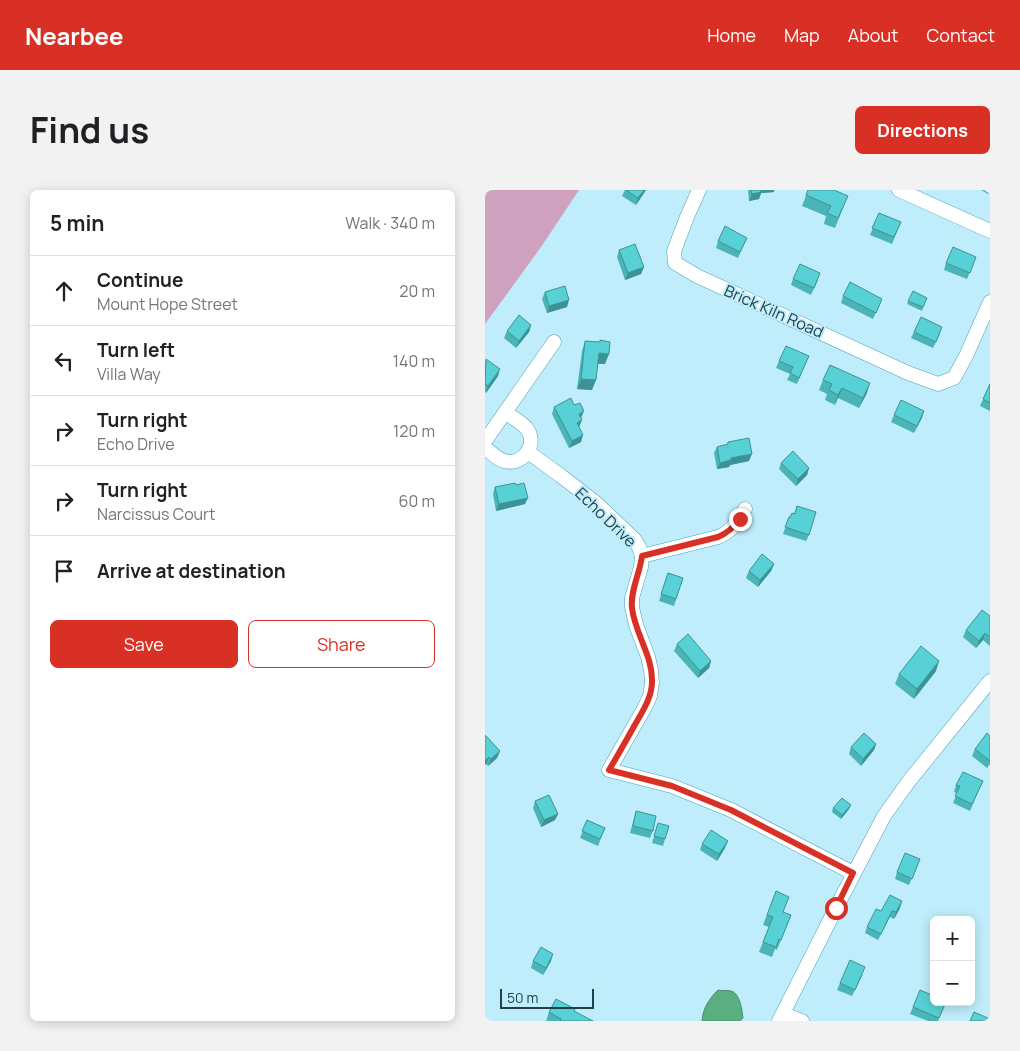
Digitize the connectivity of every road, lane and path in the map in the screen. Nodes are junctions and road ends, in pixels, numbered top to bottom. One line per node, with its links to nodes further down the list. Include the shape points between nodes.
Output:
1 (699, 190): 4 (street, Brick Kiln Road, via 674,251 675,263 908,373 938,384 954,378)
2 (899, 190): 3 (street)
3 (990, 231)
4 (990, 302)
5 (554, 342): 6 (street)
6 (505, 412): 7 (street); 9 (street, via 529,433 531,440)
7 (485, 441)
8 (485, 448): 9 (street, via 504,461 512,462)
9 (527, 452): 11 (street, Echo Drive, via 596,504 634,539)
10 (745, 509): 11 (street, via 727,534)
11 (642, 556): 13 (street, Echo Drive, via 632,607 650,663 650,696 609,770 698,796)
12 (990, 680): 13 (street, via 896,798)
13 (853, 873): 14 (street)
14 (781, 1017): 15 (street)
15 (802, 1021)

